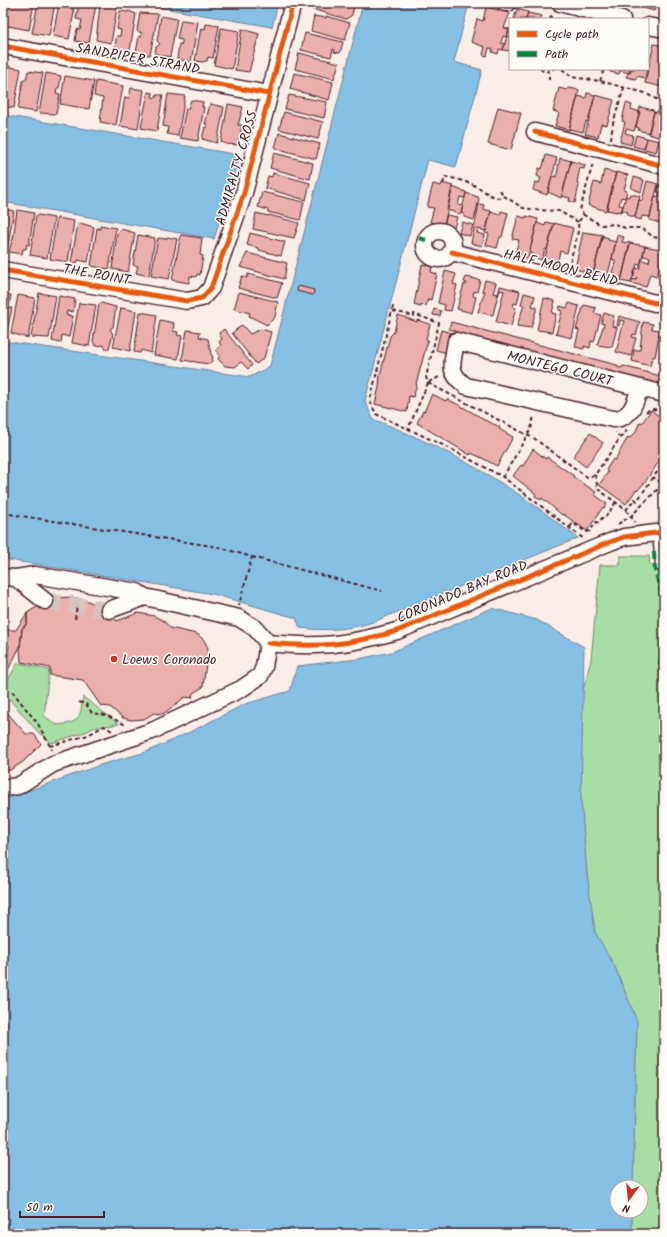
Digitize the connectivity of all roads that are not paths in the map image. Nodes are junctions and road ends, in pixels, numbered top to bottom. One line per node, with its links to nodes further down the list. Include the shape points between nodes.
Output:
1 (293, 3): 7 (street, ADMIRALTY CROSS)
2 (556, 8): 3 (street)
3 (616, 18)
4 (649, 26): 5 (street)
5 (664, 29)
6 (3, 46): 7 (street, SANDPIPER STRAND)
7 (269, 94): 13 (street, ADMIRALTY CROSS, via 244,193 211,288 202,298)
8 (535, 132): 9 (street)
9 (664, 166)
10 (452, 252): 12 (street, HALF MOON BEND, via 655,303)
11 (3, 270): 13 (street, THE POINT)
12 (664, 300)
13 (187, 301)
14 (640, 388): 14 (street, MONTEGO COURT, via 456,341 451,369 456,378 466,386 616,419 628,415); 15 (street, MONTEGO COURT)
15 (664, 394)
16 (663, 533): 17 (street); 22 (street, CORONADO BAY ROAD, via 624,537 610,542 397,631 376,637 329,646)
17 (664, 565)
18 (10, 577): 19 (street, via 35,575 137,592); 20 (street)
19 (145, 597): 21 (street); 22 (street, via 239,618 255,628)
20 (45, 601)
21 (109, 610)
22 (268, 643): 23 (street, via 260,676 241,689 152,731 56,762 18,786)
23 (3, 788)

